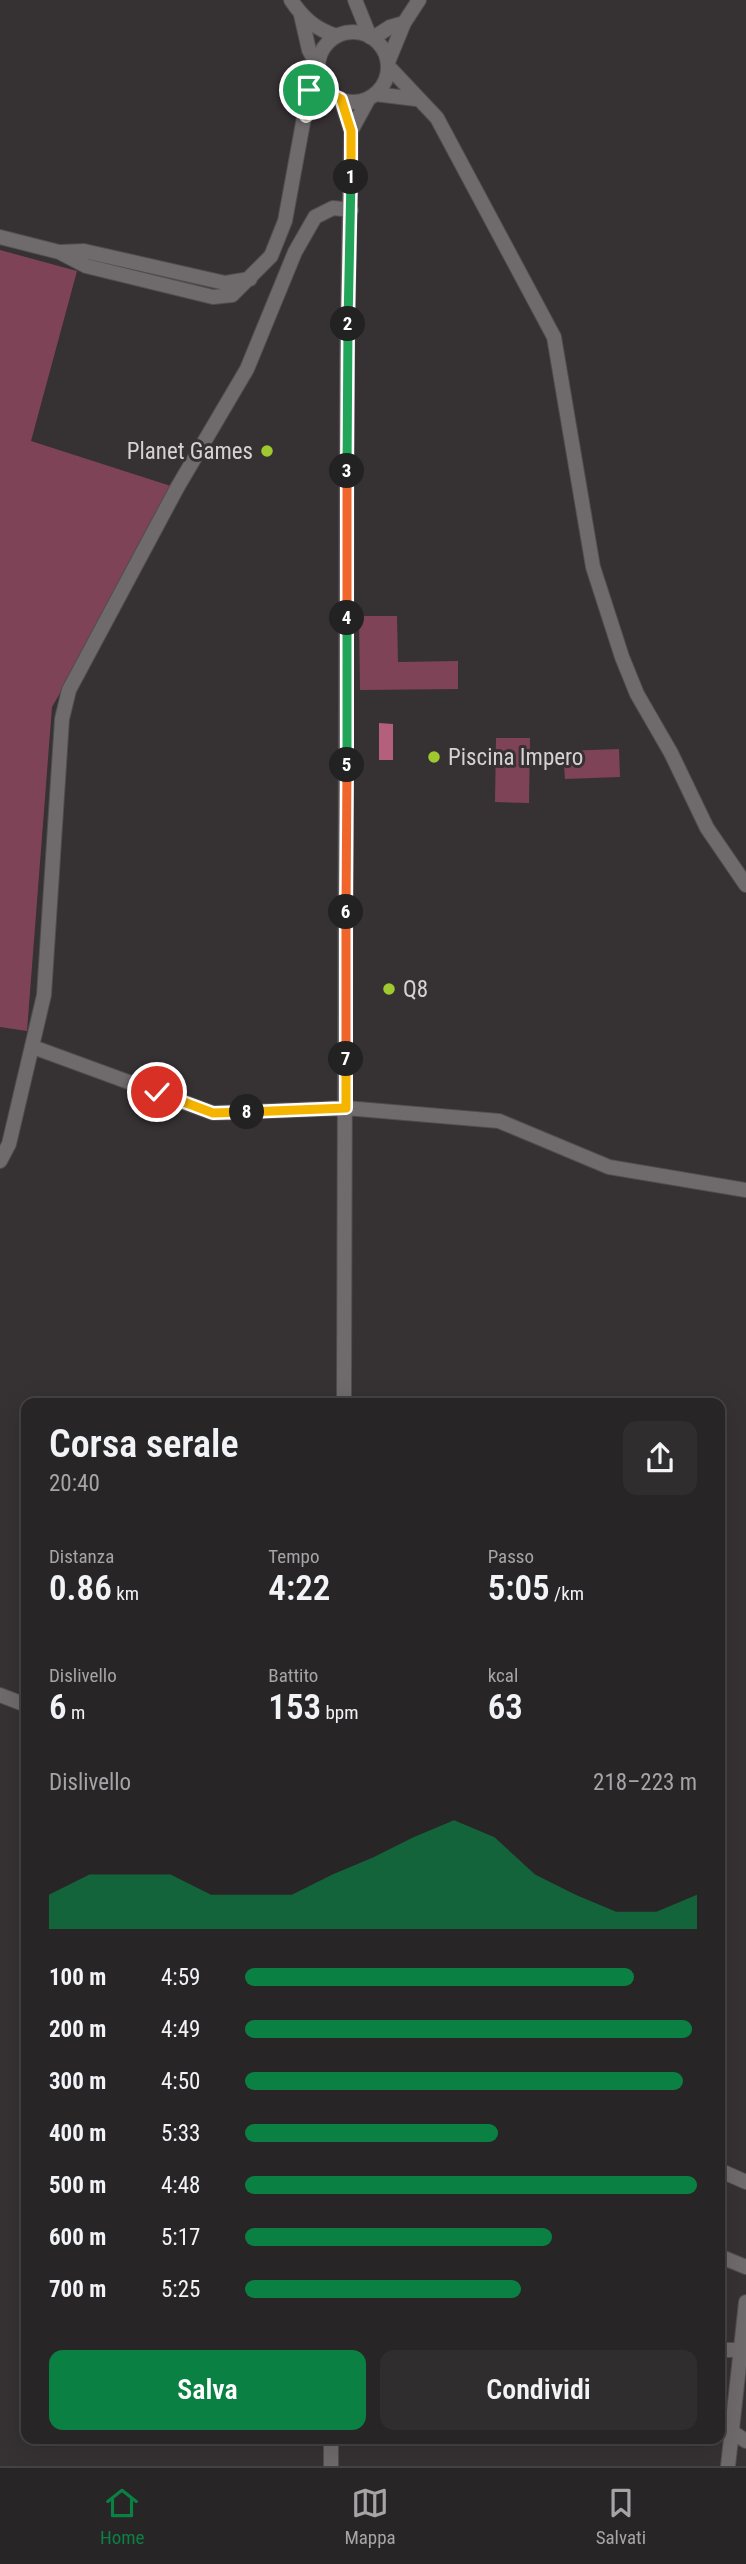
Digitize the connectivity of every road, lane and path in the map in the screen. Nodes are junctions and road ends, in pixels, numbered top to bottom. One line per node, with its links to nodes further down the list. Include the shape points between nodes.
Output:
1 (291, 0): 4 (street)
2 (355, 0): 6 (street); 7 (street)
3 (419, 0): 5 (street)
4 (301, 15): 6 (street, via 319,30); 9 (street)
5 (404, 23): 7 (street); 8 (street)
6 (340, 35): 7 (street); 9 (street, via 323,49)
7 (372, 37): 8 (street)
8 (388, 64): 10 (street, via 387,76); 12 (street)
9 (319, 71): 11 (street); 13 (street, via 309,90)
10 (372, 96): 11 (street, via 350,102); 12 (street); 14 (street)
11 (337, 97): 13 (street); 14 (street)
12 (416, 99): 17 (street, via 437,118 554,337 593,567 622,657 707,828)
13 (306, 116): 16 (street, via 285,221 271,256 232,295 213,297 86,266 59,252)
14 (351, 131): 15 (street)
15 (351, 210): 18 (street, via 333,208 315,217 295,252 247,369 177,488 69,690 62,719 44,995); 19 (street)
16 (0, 237)
17 (746, 886)
18 (33, 1047): 19 (street, via 213,1113); 20 (street, via 9,1144)
19 (346, 1108): 21 (street, via 499,1121 609,1167); 22 (street)
20 (0, 1161)
21 (746, 1190)
22 (344, 1398)
23 (0, 1695): 24 (street)
24 (21, 1704)
25 (725, 2173): 26 (street)
26 (746, 2182)
27 (725, 2258): 28 (street)
28 (746, 2267)
29 (746, 2302): 31 (street)
30 (725, 2350): 31 (street)
31 (743, 2350): 33 (street)
32 (725, 2428): 33 (street)
33 (732, 2434): 34 (street); 37 (street)
34 (746, 2441)
35 (331, 2444): 36 (street)
36 (331, 2466)
37 (728, 2466)

